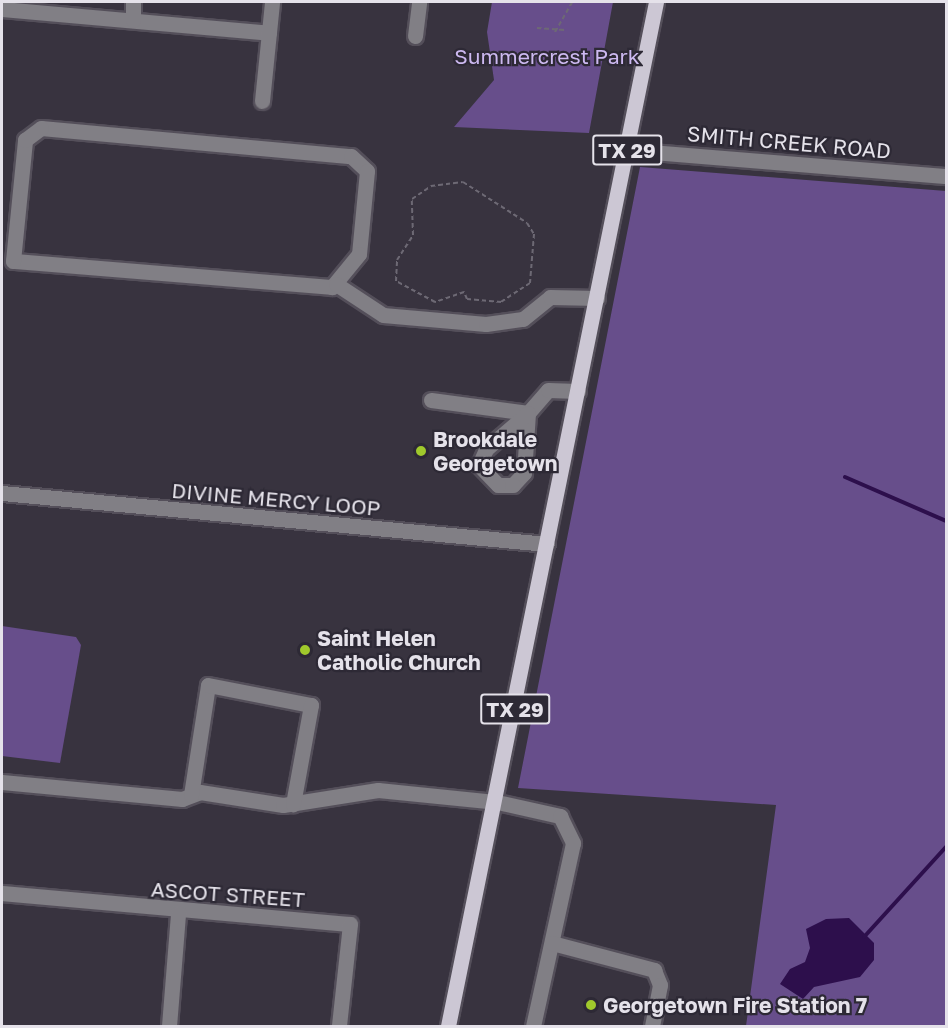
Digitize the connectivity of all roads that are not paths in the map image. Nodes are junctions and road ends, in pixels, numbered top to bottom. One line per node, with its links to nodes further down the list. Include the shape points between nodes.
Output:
1 (134, 2): 6 (street)
2 (272, 2): 7 (street)
3 (419, 2): 8 (street)
4 (656, 2): 10 (main road, TX 29)
5 (2, 9): 6 (street)
6 (132, 20): 7 (street)
7 (269, 33): 9 (street)
8 (415, 36)
9 (262, 101)
10 (627, 150): 11 (street, SMITH CREEK ROAD); 14 (main road, TX 29)
11 (946, 176)
12 (7, 261): 13 (street); 13 (street, via 25,140 41,128 351,156 368,171 362,242)
13 (336, 284): 14 (street, via 384,315 486,324 523,319 550,297)
14 (597, 298): 15 (main road, TX 29)
15 (578, 391): 17 (street, via 548,390); 19 (main road, TX 29)
16 (431, 400): 17 (street)
17 (528, 413): 17 (street, via 482,457 479,465 498,485 513,485 524,473)
18 (2, 493): 19 (street, DIVINE MERCY LOOP)
19 (547, 544): 22 (main road, TX 29)
20 (2, 782): 21 (street, via 182,799)
21 (191, 795): 23 (street); 23 (street, via 208,685 311,705)
22 (497, 802): 23 (street, via 371,790); 26 (street, via 560,816 569,826 573,843); 29 (main road, TX 29)
23 (293, 804)
24 (2, 893): 25 (street, ASCOT STREET)
25 (178, 913): 27 (street); 28 (street, ASCOT STREET, via 350,924)
26 (552, 943): 30 (street); 31 (street, via 654,970 660,985)
27 (169, 1026)
28 (339, 1026)
29 (448, 1026)
30 (533, 1026)
31 (652, 1026)

